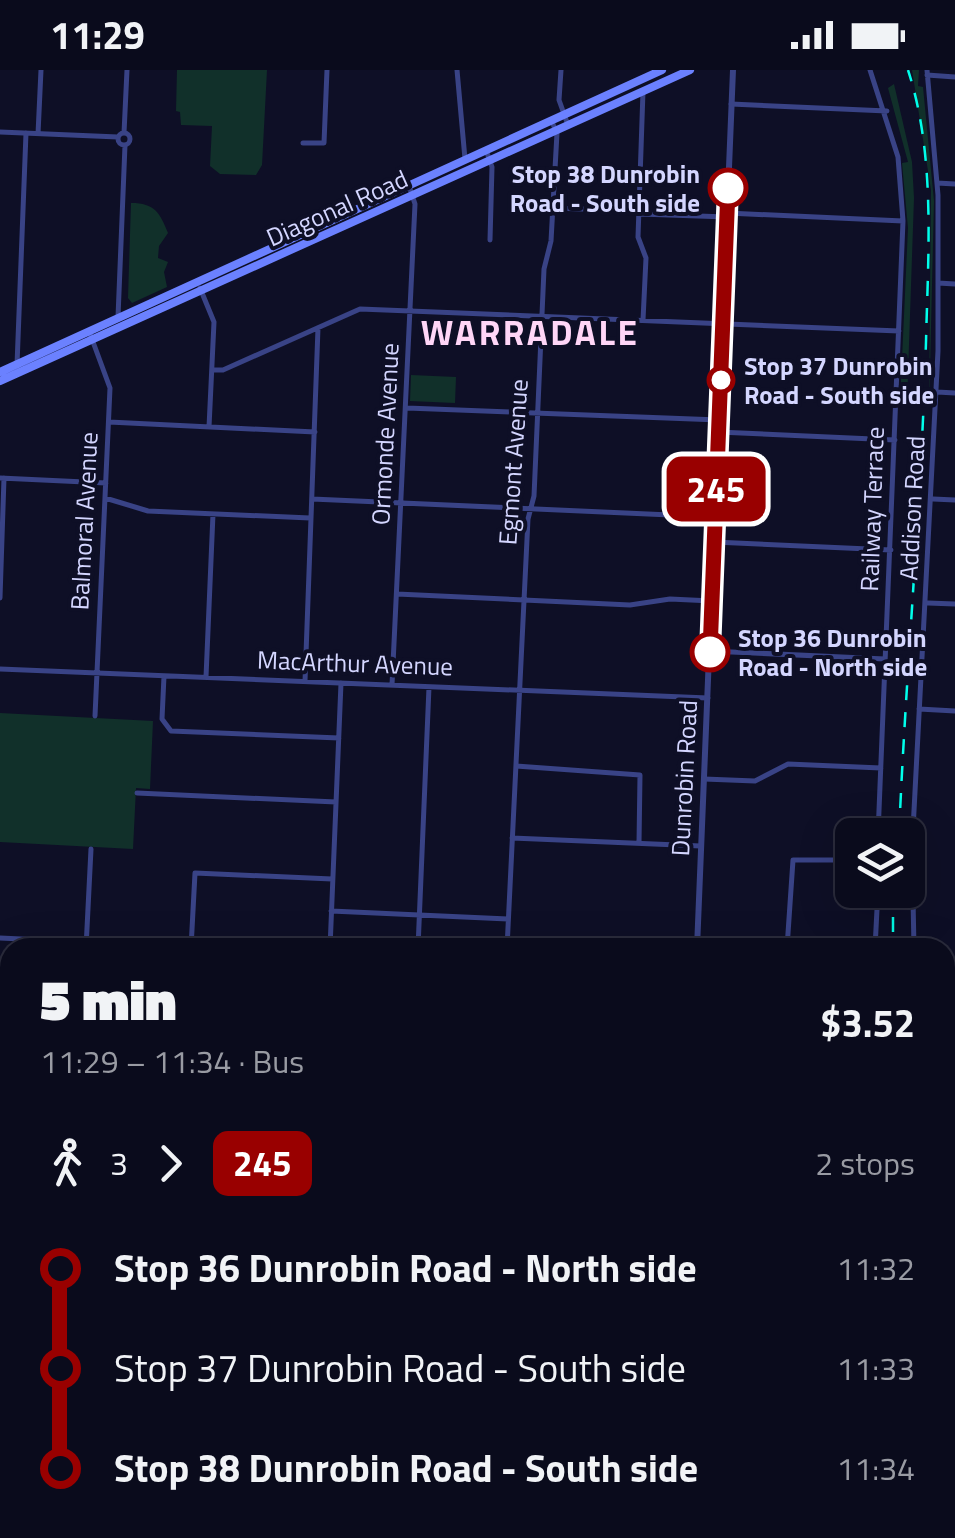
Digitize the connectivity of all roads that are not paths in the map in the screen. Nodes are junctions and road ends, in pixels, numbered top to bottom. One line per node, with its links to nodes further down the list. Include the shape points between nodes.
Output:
1 (41, 70): 21 (street)
2 (127, 70): 22 (street)
3 (327, 70): 23 (street, via 324,143)
4 (457, 70): 25 (street)
5 (560, 70): 15 (street)
6 (662, 70): 15 (main road, Diagonal Road)
7 (690, 70): 12 (main road, Diagonal Road)
8 (732, 70): 13 (street, Dunrobin Road)
9 (870, 70): 14 (street, Railway Terrace)
10 (927, 73): 11 (street); 28 (street, Addison Road)
11 (955, 76)
12 (642, 92): 17 (main road, Diagonal Road); 33 (street)
13 (731, 104): 14 (street); 34 (street, Dunrobin Road)
14 (887, 111): 35 (street, Railway Terrace)
15 (562, 115): 16 (main road, Diagonal Road); 17 (street)
16 (552, 120): 18 (street, Egmont Avenue); 24 (main road, Diagonal Road)
17 (568, 125): 18 (main road, Diagonal Road)
18 (557, 131): 26 (main road, Diagonal Road); 32 (street, Egmont Avenue)
19 (0, 132): 20 (street)
20 (26, 133): 21 (street); 50 (street)
21 (38, 134): 22 (street)
22 (121, 135): 45 (street, via 130,139 124,145)
23 (303, 143)
24 (486, 150): 25 (main road, Diagonal Road); 26 (street)
25 (465, 159): 27 (street); 30 (main road, Diagonal Road)
26 (491, 161): 27 (main road, Diagonal Road); 37 (street)
27 (471, 170): 31 (main road, Diagonal Road)
28 (937, 183): 29 (street); 39 (street, Addison Road)
29 (955, 184)
30 (409, 186): 31 (street, Ormonde Avenue); 36 (main road, Diagonal Road)
31 (414, 197): 38 (main road, Diagonal Road); 42 (street, Ormonde Avenue)
32 (553, 208): 33 (street); 43 (street, Egmont Avenue)
33 (639, 213): 34 (street); 44 (street, via 646,258)
34 (727, 215): 35 (street); 46 (street, Dunrobin Road)
35 (904, 221): 48 (street, Railway Terrace)
36 (301, 235): 38 (main road); 41 (main road, Diagonal Road)
37 (490, 240)
38 (306, 246): 41 (main road, Diagonal Road)
39 (938, 283): 40 (street); 54 (street, Addison Road)
40 (955, 284)
41 (199, 286): 45 (main road, Diagonal Road); 51 (street, via 214,322)
42 (410, 310): 43 (street); 47 (street, via 360,309); 56 (street, Ormonde Avenue)
43 (542, 316): 44 (street); 57 (street, Egmont Avenue)
44 (643, 320): 46 (street)
45 (120, 322): 49 (main road, Diagonal Road)
46 (723, 323): 48 (street); 58 (street, Dunrobin Road)
47 (318, 328): 51 (street); 61 (street)
48 (899, 332): 63 (street, Railway Terrace)
49 (91, 335): 50 (main road, Diagonal Road); 59 (street, Balmoral Avenue, via 108,378)
50 (19, 368): 52 (main road, Diagonal Road); 53 (main road, Diagonal Road)
51 (212, 370): 60 (street)
52 (0, 372)
53 (0, 382)
54 (937, 392): 55 (street); 68 (street, Addison Road)
55 (955, 392)
56 (406, 408): 57 (street); 70 (street, Ormonde Avenue)
57 (538, 413): 58 (street); 71 (street, Egmont Avenue)
58 (719, 420): 62 (street, Dunrobin Road)
59 (108, 422): 60 (street); 65 (street, Balmoral Avenue)
60 (209, 427): 61 (street)
61 (316, 432): 67 (street)
62 (718, 432): 63 (street); 74 (street, Dunrobin Road)
63 (895, 440): 76 (street, Railway Terrace)
64 (2, 478): 65 (street); 78 (street)
65 (106, 483): 66 (street, Balmoral Avenue)
66 (106, 498): 72 (street, via 148,511); 86 (street, Balmoral Avenue)
67 (312, 499): 70 (street); 73 (street)
68 (932, 499): 69 (street); 81 (street, Addison Road)
69 (955, 500)
70 (401, 503): 71 (street); 77 (street, Ormonde Avenue)
71 (530, 509): 74 (street); 79 (street, Egmont Avenue)
72 (213, 514): 73 (street); 88 (street)
73 (311, 518): 89 (street)
74 (715, 518): 75 (street, Dunrobin Road)
75 (714, 542): 76 (street); 80 (street, Dunrobin Road)
76 (890, 550): 84 (street, Railway Terrace)
77 (397, 594): 79 (street); 91 (street, Ormonde Avenue)
78 (0, 598)
79 (524, 600): 80 (street); 93 (street, Egmont Avenue)
80 (712, 601): 83 (street, Dunrobin Road)
81 (928, 603): 82 (street); 95 (street, Addison Road)
82 (955, 604)
83 (710, 652): 84 (street); 94 (street, Dunrobin Road)
84 (885, 659): 100 (street, Railway Terrace)
85 (0, 669): 86 (street, MacArthur Avenue)
86 (97, 673): 87 (street, MacArthur Avenue); 97 (street, Balmoral Avenue)
87 (164, 676): 88 (street, MacArthur Avenue); 98 (street, via 162,719 172,731)
88 (206, 677): 89 (street, MacArthur Avenue)
89 (305, 682): 90 (street, MacArthur Avenue)
90 (341, 683): 91 (street, MacArthur Avenue); 98 (street)
91 (392, 685): 92 (street, MacArthur Avenue)
92 (429, 686): 93 (street, MacArthur Avenue); 113 (street)
93 (520, 690): 94 (street, MacArthur Avenue); 99 (street, Egmont Avenue)
94 (708, 698): 101 (street, Dunrobin Road)
95 (919, 709): 96 (street); 123 (street, Addison Road)
96 (955, 710)
97 (95, 716)
98 (338, 738): 103 (street)
99 (516, 766): 105 (street, Egmont Avenue); 106 (street, via 640,774)
100 (881, 768): 101 (street, via 788,764 755,781); 104 (street, Railway Terrace)
101 (704, 778): 107 (street, Dunrobin Road)
102 (137, 793): 103 (street)
103 (336, 802): 110 (street)
104 (879, 818)
105 (512, 838): 106 (street); 114 (street, Egmont Avenue)
106 (639, 843): 107 (street)
107 (701, 846): 120 (street, Dunrobin Road)
108 (91, 849): 115 (street)
109 (835, 860): 121 (street, via 793,860)
110 (333, 879): 112 (street); 116 (street, via 195,872)
111 (877, 908): 122 (street)
112 (332, 911): 113 (street); 117 (street)
113 (420, 915): 114 (street); 118 (street)
114 (508, 919): 119 (street, Egmont Avenue)
115 (86, 938)
116 (192, 938)
117 (331, 938)
118 (419, 938)
119 (507, 938)
120 (697, 938)
121 (788, 938)
122 (876, 938)
123 (914, 938)

